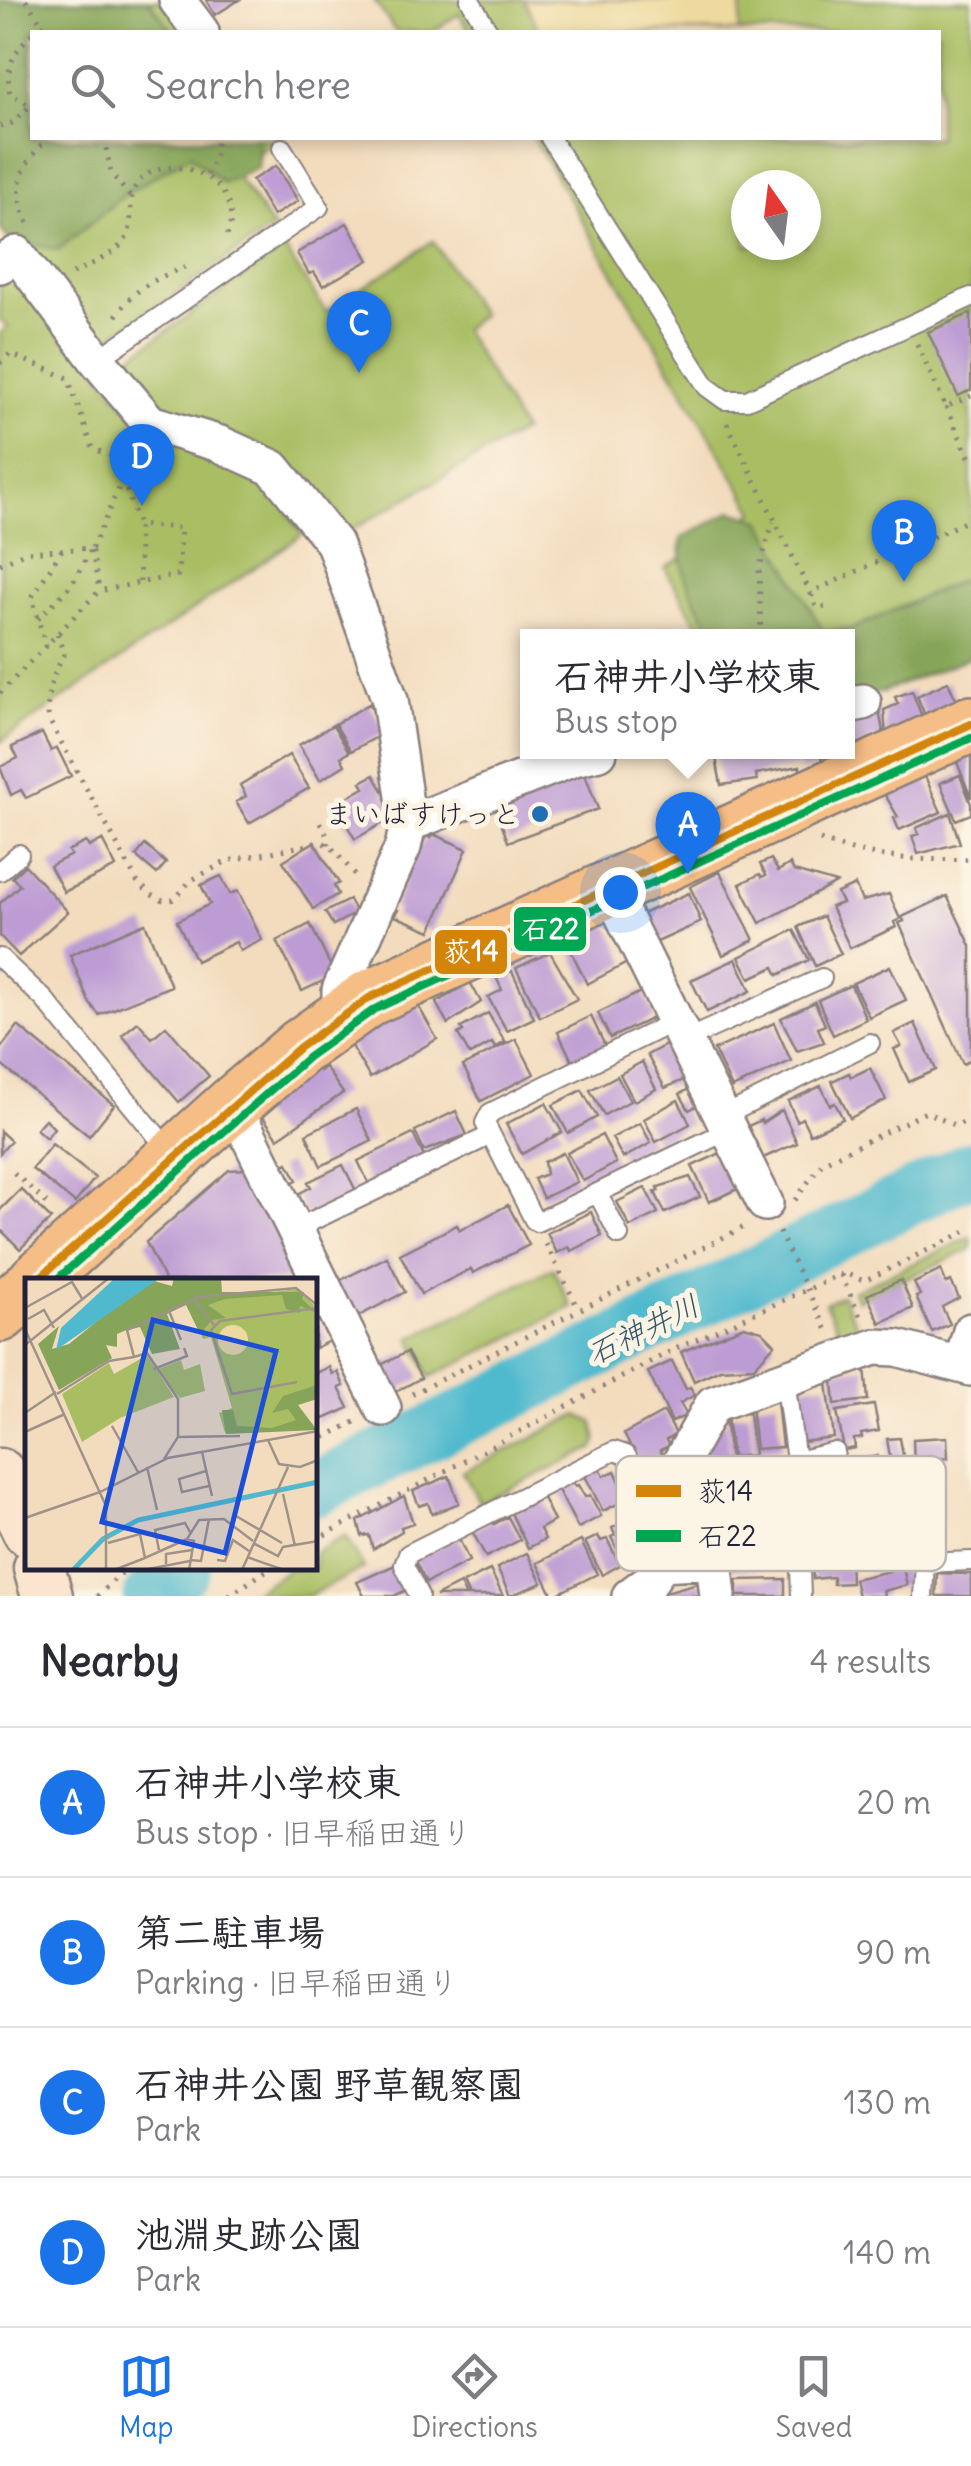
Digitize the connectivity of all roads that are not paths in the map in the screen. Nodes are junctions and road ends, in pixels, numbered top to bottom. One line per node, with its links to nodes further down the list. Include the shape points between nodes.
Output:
1 (177, 0): 3 (street)
2 (470, 0): 4 (lane)
3 (200, 30)
4 (488, 30)
5 (551, 140): 8 (lane, via 707,387 726,400 747,400)
6 (282, 148): 9 (lane, via 319,207)
7 (0, 265): 9 (street, via 17,254)
8 (971, 296)
9 (97, 360): 12 (street, via 150,423 273,468 334,543 390,700)
10 (970, 727): 15 (main road)
11 (571, 759): 12 (street)
12 (408, 824): 18 (street, via 340,990)
13 (19, 854): 14 (lane)
14 (0, 871)
15 (610, 889): 18 (main road); 19 (street)
16 (0, 958): 24 (lane, via 44,1000)
17 (822, 978): 19 (lane)
18 (345, 1013): 21 (main road)
19 (680, 1030): 22 (street); 23 (lane, via 490,1113 485,1123)
20 (870, 1043): 22 (lane)
21 (233, 1104): 24 (main road); 27 (street)
22 (726, 1123): 25 (lane); 26 (street)
23 (491, 1135): 25 (lane, via 534,1220); 27 (lane)
24 (174, 1156): 29 (main road)
25 (598, 1194): 28 (lane)
26 (769, 1214)
27 (293, 1230): 30 (street)
28 (618, 1235)
29 (39, 1278)
30 (317, 1278)
31 (318, 1279): 36 (street)
32 (25, 1292): 33 (main road)
33 (0, 1314)
34 (968, 1354): 35 (street, via 897,1348 858,1353)
35 (785, 1378): 39 (street, via 708,1409); 40 (lane)
36 (383, 1408)
37 (836, 1452): 41 (lane)
38 (626, 1456): 52 (lane, via 614,1452 408,1554 404,1565)
39 (684, 1456)
40 (795, 1456)
41 (818, 1456)
42 (0, 1474): 43 (main road)
43 (25, 1524)
44 (971, 1561): 45 (lane)
45 (946, 1562)
46 (40, 1571): 51 (main road)
47 (656, 1571): 53 (street)
48 (715, 1571): 54 (street)
49 (800, 1571): 55 (lane)
50 (925, 1571): 56 (lane)
51 (47, 1596)
52 (419, 1596)
53 (630, 1596)
54 (718, 1596)
55 (801, 1596)
56 (924, 1596)

